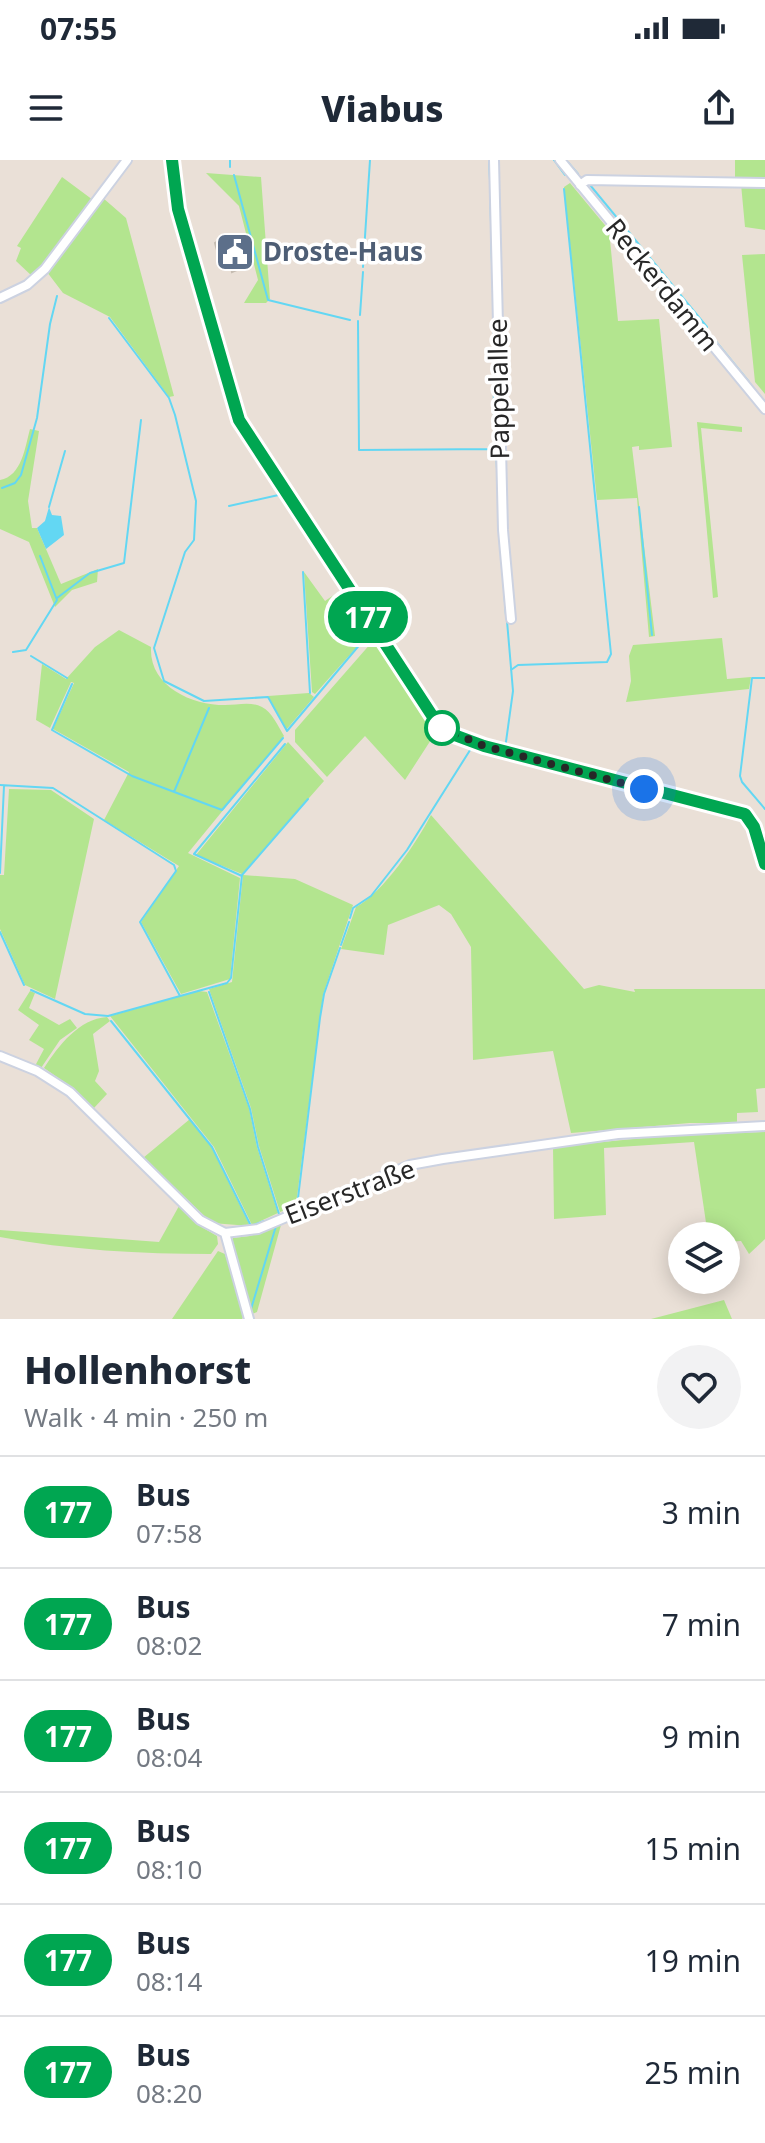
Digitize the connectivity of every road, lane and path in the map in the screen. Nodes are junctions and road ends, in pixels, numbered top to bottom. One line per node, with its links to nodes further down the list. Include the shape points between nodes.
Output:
1 (172, 160): 10 (street, via 178,209 239,420 435,720 449,733 484,746 745,814)
2 (494, 160): 9 (street, Pappelallee, via 503,522)
3 (560, 160): 6 (street, Reckerdamm)
4 (123, 161): 7 (street, via 45,269)
5 (765, 183): 6 (street, via 587,180)
6 (580, 185): 8 (street, Reckerdamm)
7 (0, 298)
8 (765, 409)
9 (511, 619)
10 (765, 864)
11 (0, 1056): 13 (street, via 70,1092 200,1220)
12 (765, 1126): 13 (street, Eiserstraße, via 555,1141 410,1165 258,1229)
13 (225, 1233): 14 (street)
14 (249, 1319)

